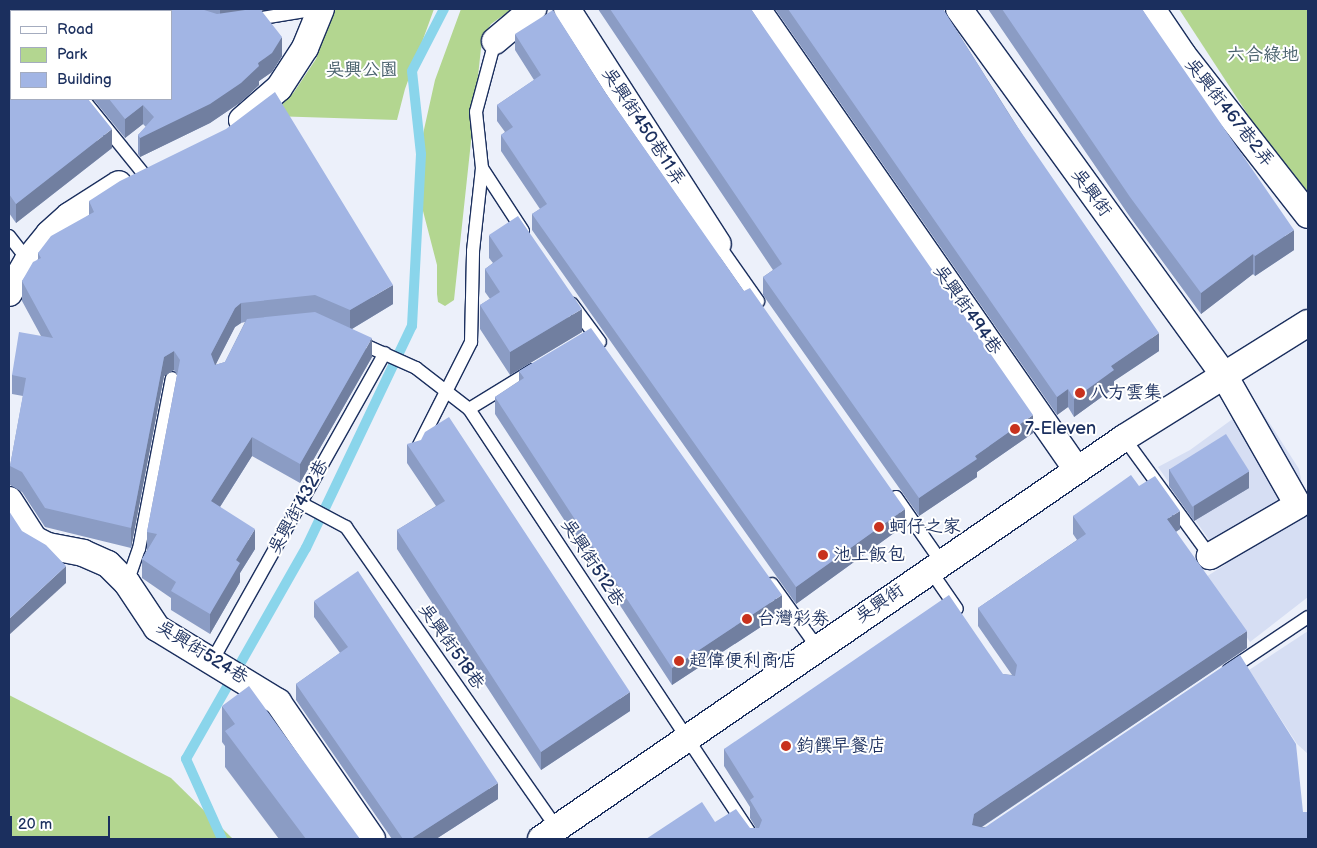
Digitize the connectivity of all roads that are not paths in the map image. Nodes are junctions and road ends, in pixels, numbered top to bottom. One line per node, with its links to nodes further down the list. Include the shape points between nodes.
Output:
1 (317, 9): 8 (lane)
2 (321, 9): 11 (street, via 305,48 279,88)
3 (533, 9): 9 (street)
4 (567, 9): 18 (street, 吳興街450巷11弄)
5 (757, 9): 34 (street, 吳興街494巷)
6 (959, 9): 29 (street, 吳興街)
7 (1152, 9): 15 (street, 吳興街467巷2弄)
8 (239, 21)
9 (494, 41): 13 (lane, via 476,112)
10 (84, 100): 14 (lane)
11 (218, 136)
12 (168, 161): 14 (street)
13 (482, 168): 17 (lane); 30 (lane, via 473,251 470,342)
14 (143, 173): 19 (street, via 113,187 69,216)
15 (1308, 215)
16 (9, 236): 19 (lane)
17 (529, 241)
18 (718, 244): 22 (lane)
19 (28, 260): 20 (street)
20 (9, 293)
21 (566, 297): 25 (lane, via 589,336)
22 (764, 310)
23 (1308, 323): 29 (street, 吳興街)
24 (342, 334): 26 (lane, 吳興街512巷)
25 (605, 350)
26 (385, 353): 30 (lane, 吳興街512巷, via 416,368); 37 (lane, 吳興街432巷)
27 (544, 364): 31 (lane)
28 (172, 378): 41 (lane, via 139,549)
29 (1225, 378): 32 (street, 吳興街); 38 (street, via 1298,505)
30 (445, 390): 31 (lane, 吳興街512巷); 33 (lane)
31 (469, 409): 47 (lane, 吳興街512巷)
32 (1124, 438): 34 (street, 吳興街); 38 (lane)
33 (416, 452)
34 (1077, 470): 39 (street, 吳興街)
35 (890, 489): 39 (lane)
36 (9, 500): 41 (street, 吳興街524巷, via 34,539 108,564)
37 (301, 502): 45 (lane, 吳興街432巷); 48 (lane, 吳興街518巷, via 346,527)
38 (1210, 556)
39 (936, 566): 42 (lane); 44 (street, 吳興街)
40 (766, 575): 44 (lane)
41 (128, 583): 45 (street, 吳興街524巷, via 157,628)
42 (962, 617)
43 (1308, 617): 46 (lane)
44 (817, 647): 47 (street, 吳興街)
45 (212, 661): 49 (street, 吳興街524巷, via 278,702)
46 (1214, 680)
47 (686, 737): 48 (street, 吳興街); 50 (lane, 吳興街512巷)
48 (549, 834)
49 (372, 839)
50 (754, 839)

